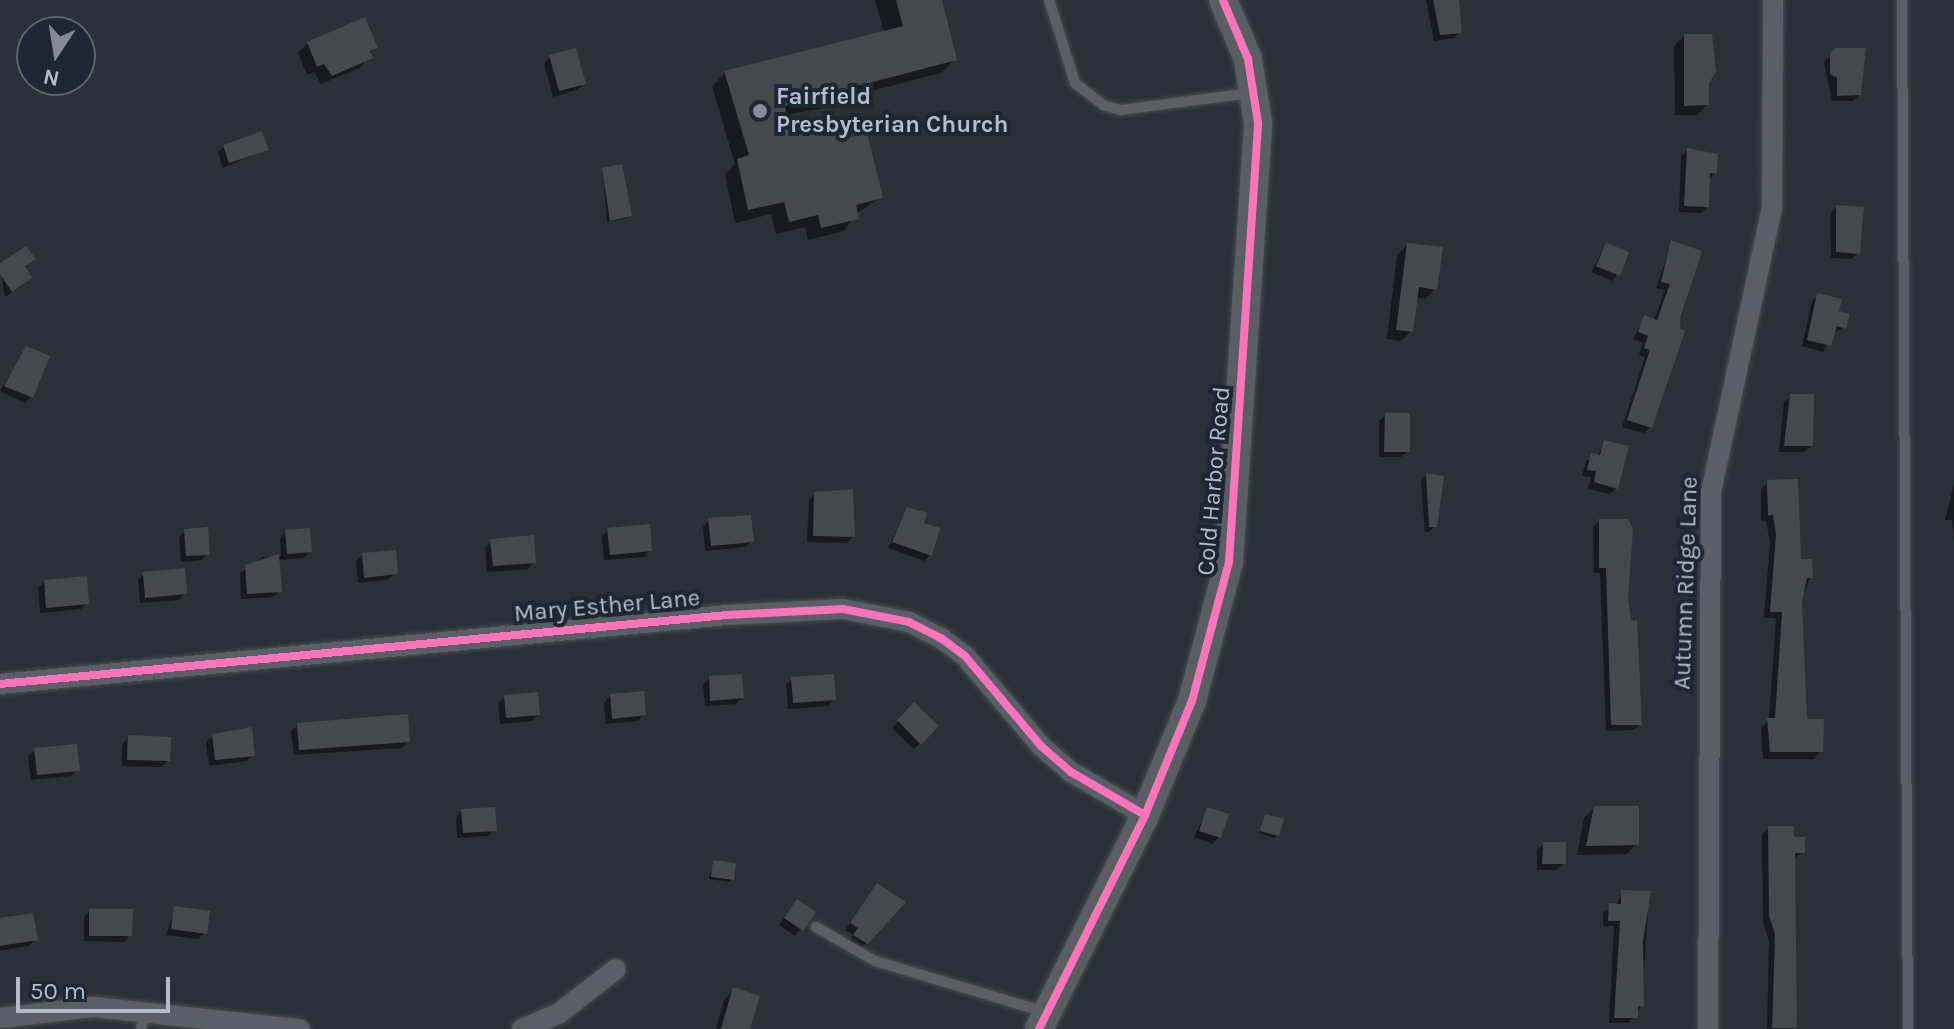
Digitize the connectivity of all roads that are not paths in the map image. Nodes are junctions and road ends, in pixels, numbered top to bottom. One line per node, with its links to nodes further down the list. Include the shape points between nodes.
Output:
1 (1049, 0): 5 (lane, via 1075,83 1103,105 1121,110)
2 (1223, 0): 5 (main road, Cold Harbor Road)
3 (1773, 0): 15 (street, Autumn Ridge Lane, via 1772,207 1711,492)
4 (1902, 0): 16 (lane)
5 (1256, 92): 7 (main road, Cold Harbor Road, via 1258,144 1229,562 1207,659)
6 (0, 684): 7 (street, Mary Esther Lane, via 727,615 843,609 909,622 941,638 987,678 1041,746 1084,781)
7 (1145, 815): 12 (main road, Cold Harbor Road)
8 (816, 927): 12 (lane, via 875,961)
9 (616, 969): 14 (street, via 558,1014)
10 (0, 1018): 11 (street, via 93,1007)
11 (142, 1021): 13 (street)
12 (1043, 1021)
13 (300, 1029)
14 (522, 1029)
15 (1708, 1029)
16 (1908, 1029)

